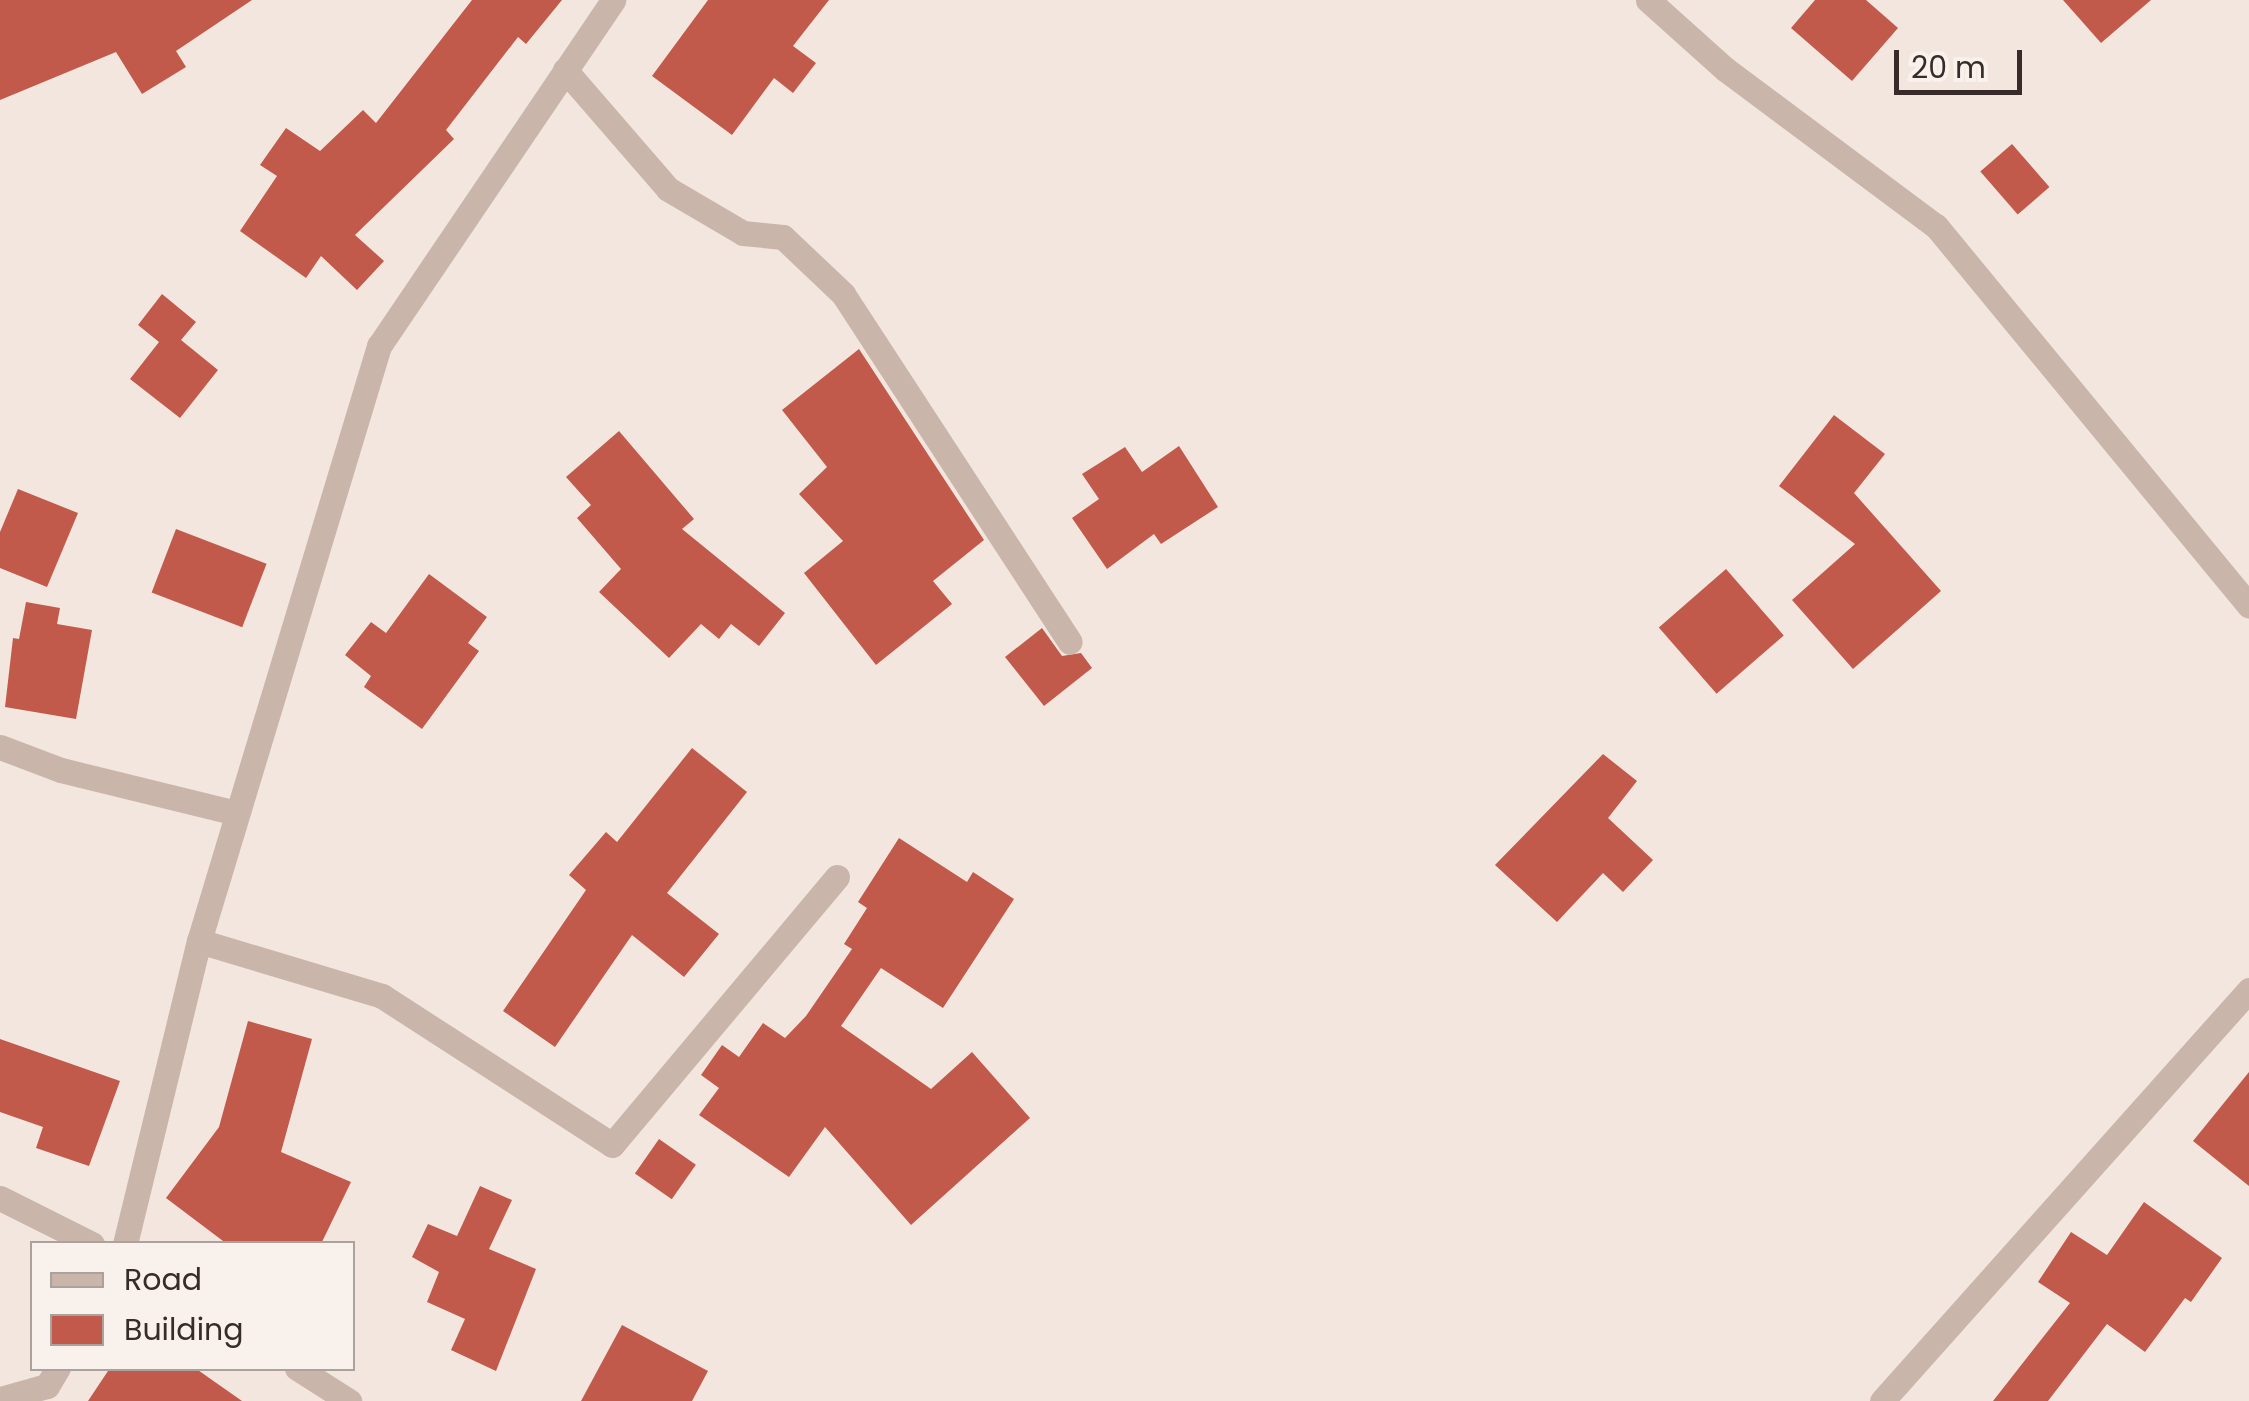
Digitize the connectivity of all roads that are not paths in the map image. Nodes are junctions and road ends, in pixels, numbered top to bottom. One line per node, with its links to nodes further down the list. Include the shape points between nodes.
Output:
1 (613, 0): 3 (street)
2 (1648, 0): 4 (street, via 1741,81 1936,226)
3 (565, 70): 5 (street, via 668,189 743,233 783,237 842,294); 7 (street, via 378,346)
4 (2249, 606)
5 (1070, 642)
6 (0, 748): 7 (street, via 61,770)
7 (236, 812): 9 (street)
8 (837, 877): 9 (street, via 612,1145 382,996)
9 (199, 941): 13 (street)
10 (2249, 990): 18 (street)
11 (0, 1198): 12 (street)
12 (86, 1241)
13 (126, 1241)
14 (56, 1371): 16 (street, via 47,1386)
15 (302, 1371): 17 (street)
16 (0, 1399)
17 (349, 1401)
18 (1882, 1401)

